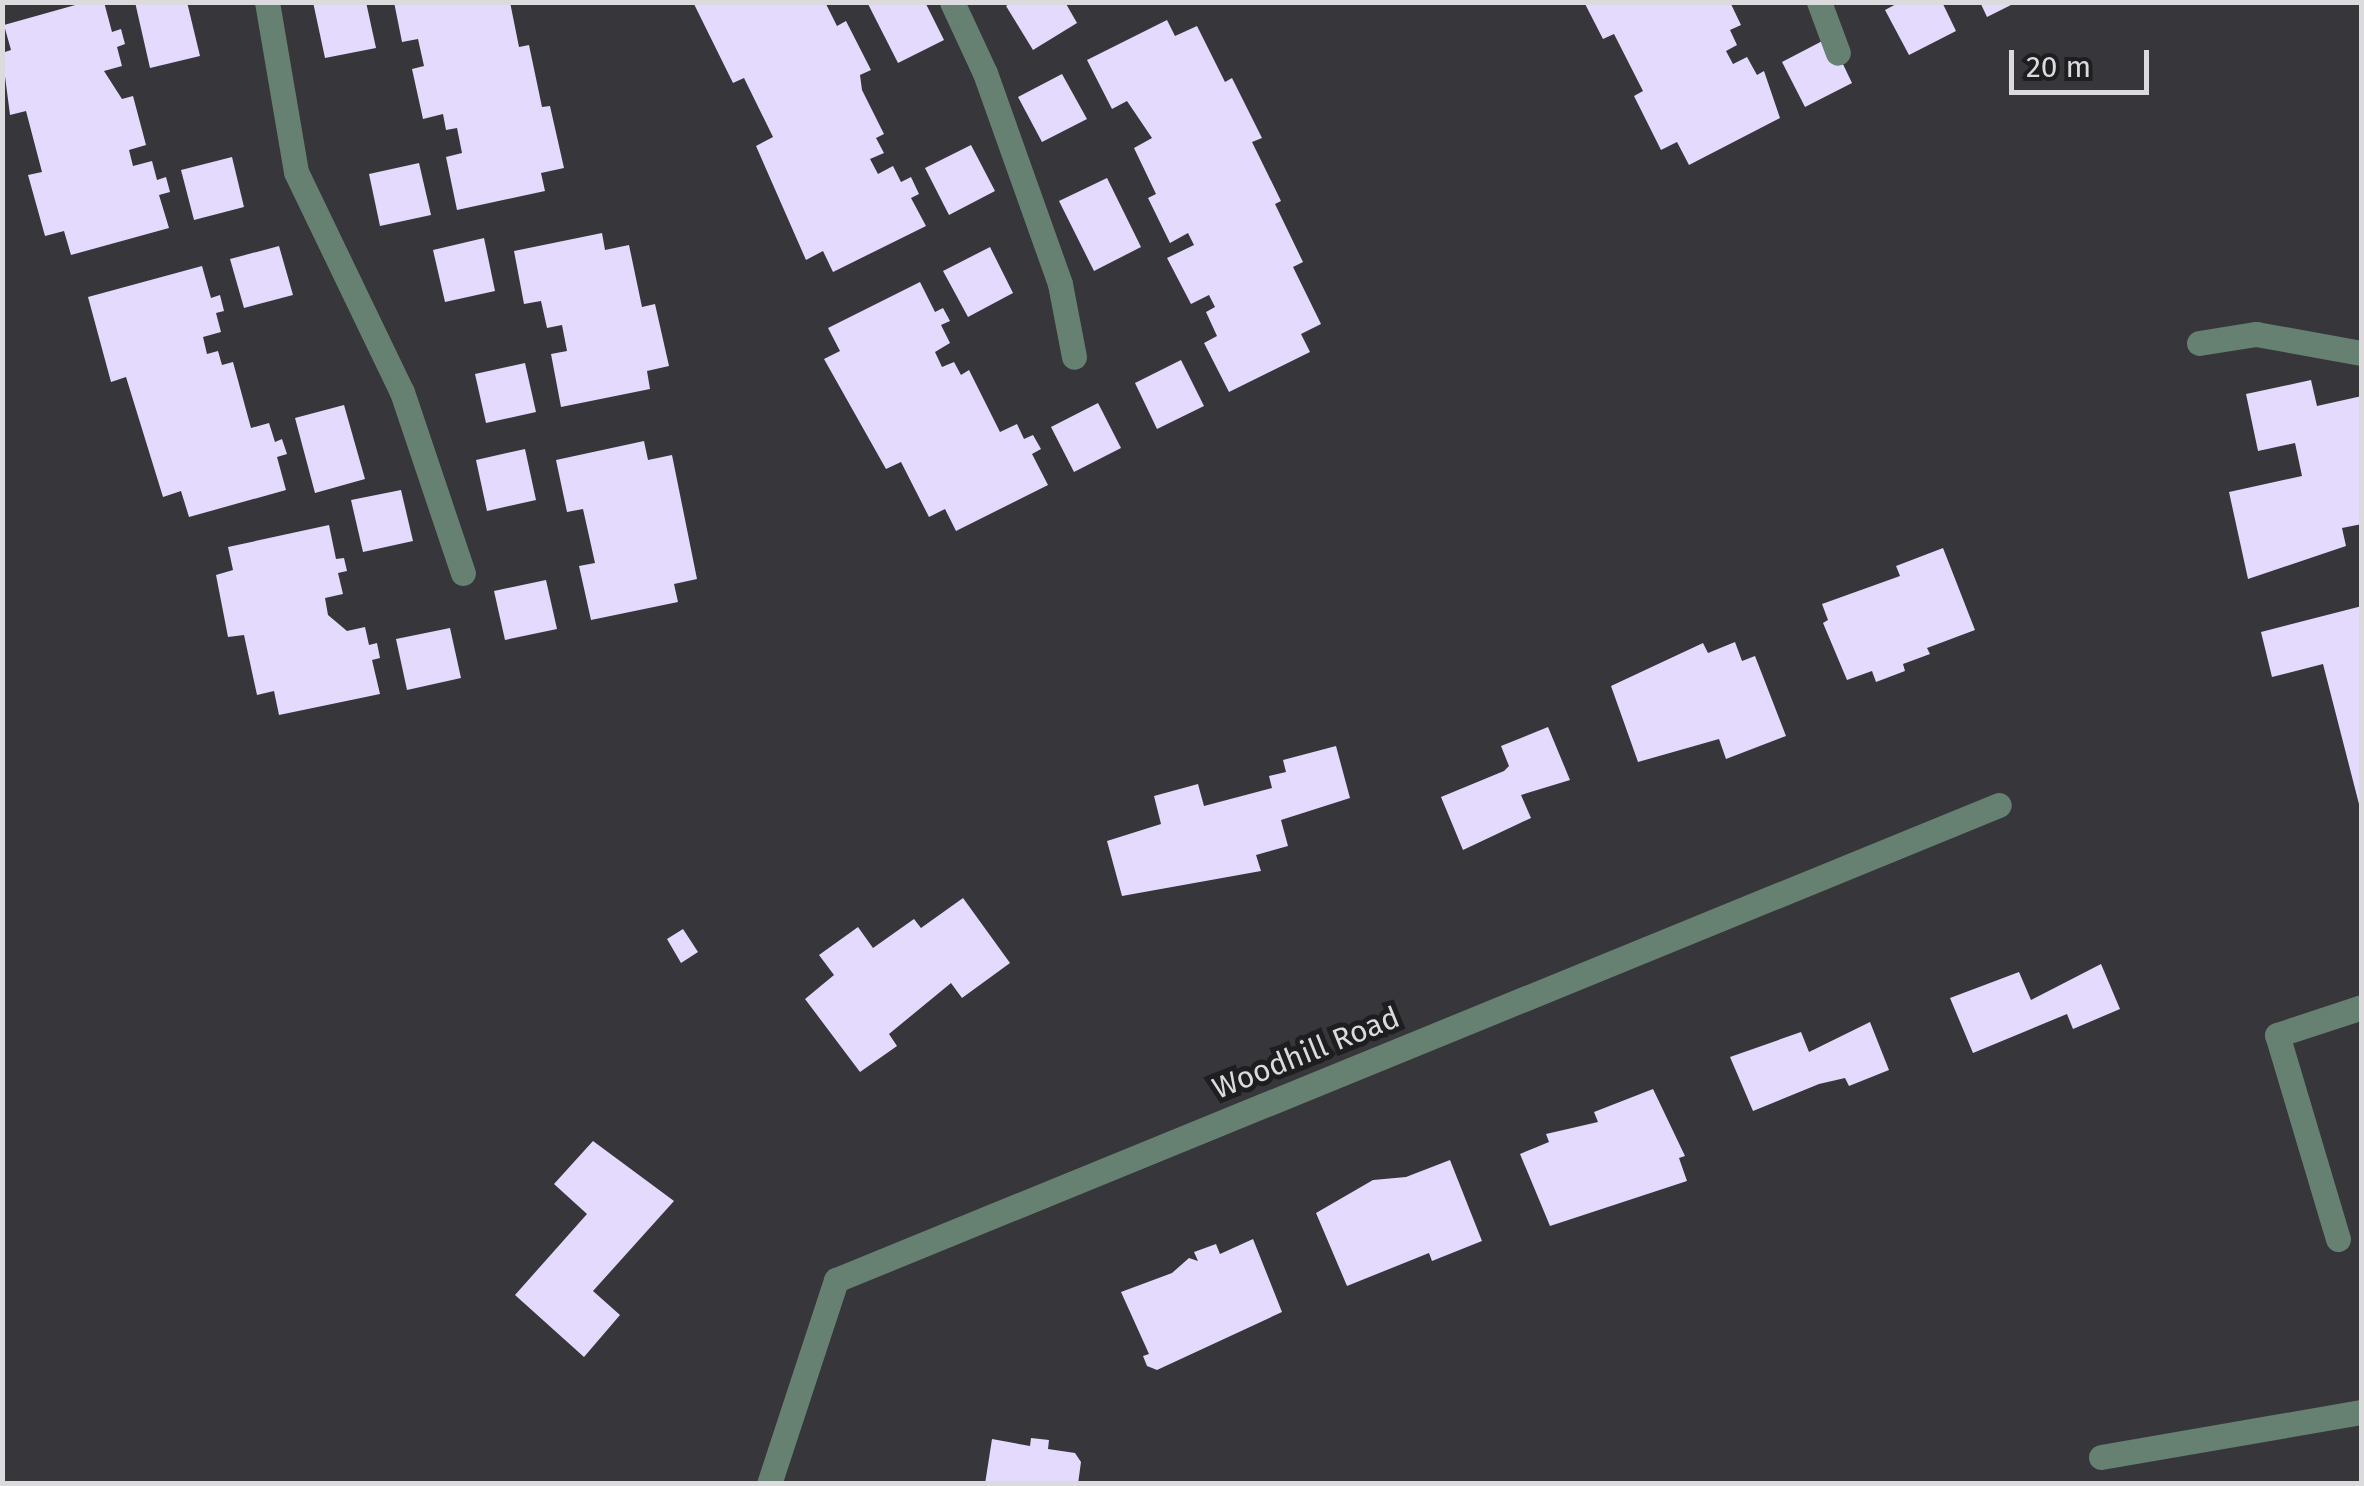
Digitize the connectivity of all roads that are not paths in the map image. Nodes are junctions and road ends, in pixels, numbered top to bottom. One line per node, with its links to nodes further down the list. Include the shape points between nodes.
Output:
1 (267, 2): 8 (street, via 296,172 402,392)
2 (952, 2): 7 (street, via 986,73 1060,284)
3 (1818, 2): 4 (street)
4 (1838, 53)
5 (2199, 344): 6 (street, via 2256,334)
6 (2362, 354)
7 (1074, 357)
8 (463, 573)
9 (1999, 806): 14 (street, Woodhill Road, via 836,1280)
10 (2362, 1007): 11 (street, via 2276,1035)
11 (2338, 1238)
12 (2362, 1412): 13 (street)
13 (2101, 1458)
14 (769, 1484)

